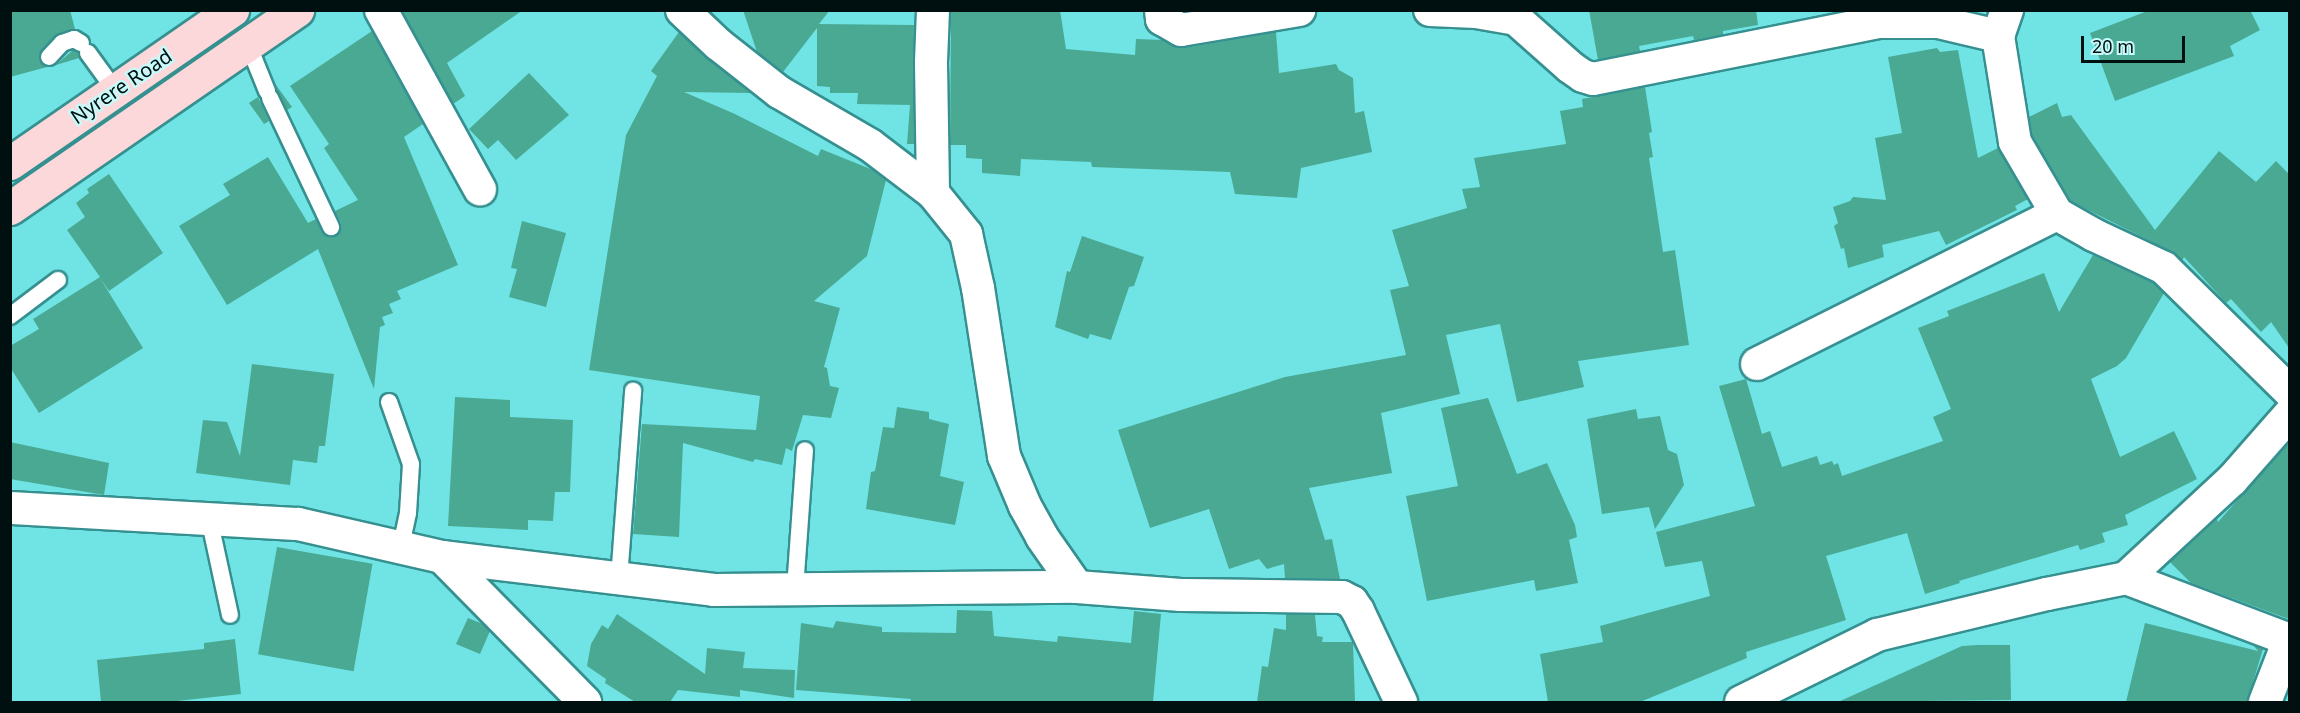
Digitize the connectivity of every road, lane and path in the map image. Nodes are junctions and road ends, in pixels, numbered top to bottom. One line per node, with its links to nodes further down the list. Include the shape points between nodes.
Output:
1 (232, 10): 12 (main road, Nyrere Road)
2 (381, 10): 14 (street)
3 (682, 10): 15 (street, via 779,92 870,145)
4 (933, 10): 15 (street)
5 (1161, 10): 6 (street, via 1162,19 1181,30)
6 (1299, 10)
7 (1430, 10): 9 (street, via 1516,19 1570,67 1593,79 1878,22)
8 (296, 11): 10 (main road)
9 (2003, 23): 17 (street, via 2015,142)
10 (248, 44): 16 (main road); 18 (lane)
11 (49, 57): 12 (lane, via 63,42 74,39)
12 (115, 90): 13 (main road, Nyrere Road)
13 (10, 163)
14 (480, 189)
15 (933, 193): 33 (street, via 966,234 1005,456 1042,537)
16 (10, 208)
17 (2057, 214): 21 (street); 23 (street, via 2164,268)
18 (331, 227)
19 (58, 280): 20 (lane)
20 (10, 316)
21 (1757, 364)
22 (633, 391): 32 (lane)
23 (2289, 392)
24 (389, 402): 29 (lane, via 411,464)
25 (2289, 414): 31 (street, via 2232,480)
26 (805, 450): 34 (lane)
27 (10, 508): 28 (street)
28 (209, 518): 29 (street, via 298,524); 35 (lane)
29 (401, 547): 30 (street)
30 (442, 557): 32 (street); 37 (street)
31 (2126, 578): 36 (street); 39 (street, via 1877,635)
32 (619, 579): 34 (street, via 714,590)
33 (1077, 587): 34 (street); 38 (street, via 1181,595 1342,597 1358,611)
34 (795, 589)
35 (230, 615)
36 (2289, 640): 40 (street)
37 (585, 702)
38 (1401, 702)
39 (1741, 702)
40 (2265, 702)

